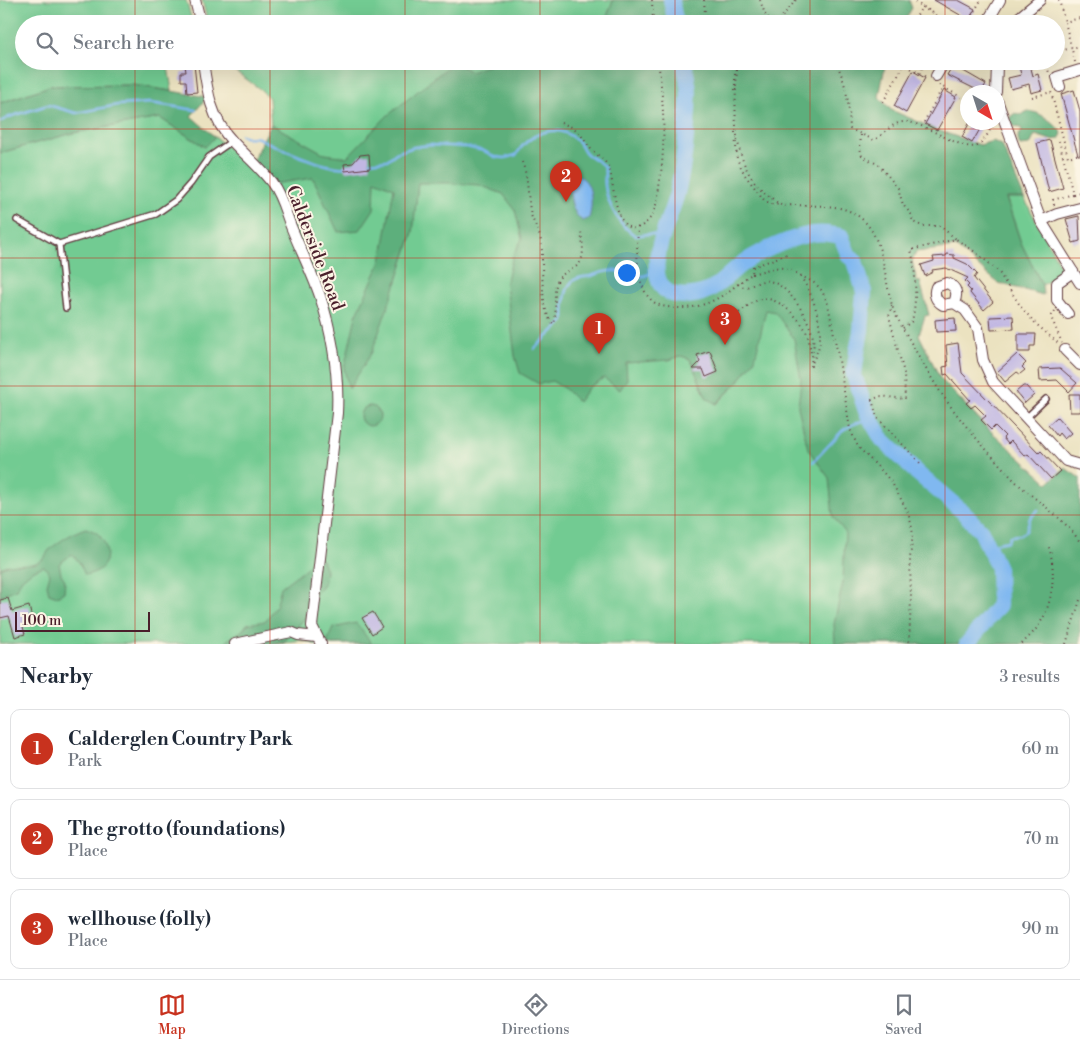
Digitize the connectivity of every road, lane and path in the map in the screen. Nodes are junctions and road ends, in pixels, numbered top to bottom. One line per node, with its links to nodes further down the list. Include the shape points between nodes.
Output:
1 (195, 0): 13 (street)
2 (652, 0): 14 (path)
3 (704, 0): 15 (path)
4 (760, 0): 16 (path)
5 (796, 0): 17 (path)
6 (975, 0): 10 (path)
7 (1000, 0): 20 (street)
8 (1040, 0): 21 (street)
9 (1060, 0): 22 (path)
10 (980, 1): 19 (path)
11 (915, 2): 12 (path)
12 (933, 14): 18 (path, via 922,8)
13 (199, 15)
14 (653, 15)
15 (705, 15)
16 (765, 15)
17 (784, 15)
18 (918, 15)
19 (972, 15)
20 (991, 15)
21 (1023, 15)
22 (1063, 15)
23 (1080, 18): 24 (path)
24 (1065, 22): 26 (path)
25 (1080, 46): 26 (path)
26 (1072, 48): 27 (path); 37 (path)
27 (1065, 50)
28 (205, 70): 52 (street, Calderside Road, via 208,97)
29 (659, 70): 65 (path, via 663,96 660,185 653,213)
30 (737, 70): 49 (path)
31 (840, 70): 51 (path, via 849,103 850,129)
32 (901, 70): 45 (path)
33 (912, 70): 38 (path)
34 (921, 70): 38 (path)
35 (940, 70): 39 (street)
36 (998, 70): 40 (street)
37 (1079, 71): 42 (street, via 1057,77)
38 (919, 74): 39 (path)
39 (935, 80): 41 (path)
40 (996, 85)
41 (943, 87): 43 (path); 46 (path)
42 (1060, 88)
43 (960, 97)
44 (1032, 97): 55 (path, via 1051,92)
45 (883, 102)
46 (924, 122)
47 (1005, 122): 64 (street)
48 (561, 123): 65 (path, via 577,130 609,166 621,219 632,228)
49 (735, 124): 60 (path, via 743,161 759,188); 60 (path, via 737,159 744,175 764,200)
50 (990, 130): 51 (path, via 980,145 972,147 917,123 902,122 874,140)
51 (861, 134): 67 (path, via 862,156 880,165 898,188 913,222 922,226 940,226)
52 (232, 141): 68 (lane, via 209,157 176,200 156,214); 92 (street, Calderside Road, via 276,190 320,296 329,332 338,390 312,626)
53 (1059, 141): 56 (path)
54 (1080, 154): 55 (path)
55 (1068, 157): 56 (path)
56 (1064, 158): 59 (path)
57 (522, 162): 66 (path, via 532,218 541,242 543,298 550,321 554,324 555,291 561,274 578,265 583,252)
58 (1080, 192): 59 (path)
59 (1073, 194): 62 (path, via 1053,200)
60 (781, 205): 77 (path, via 833,205 864,221 876,239)
61 (1080, 208): 62 (street)
62 (1057, 214): 64 (street)
63 (17, 220): 68 (lane)
64 (1041, 221): 70 (street)
65 (638, 227): 74 (path, via 638,270 642,284 654,302 664,307 696,306 720,298)
66 (581, 231)
67 (956, 239): 80 (path, via 911,250 914,314 912,321); 82 (path, via 998,270 1027,314)
68 (59, 244): 78 (lane)
69 (787, 254): 72 (path, via 753,267)
70 (1073, 272): 73 (street); 76 (street, via 1057,283)
71 (796, 273): 72 (path, via 781,267); 84 (path, via 810,292 820,329 819,348); 94 (path, via 816,284 828,304 850,429 858,447 892,483 911,522)
72 (752, 274): 74 (path)
73 (1080, 283)
74 (738, 284): 84 (path, via 746,288 763,281 771,282 791,296 812,330)
75 (954, 303): 86 (street, via 965,310 978,328 983,360 993,382)
76 (1059, 303): 79 (street); 82 (path, via 1051,317)
77 (892, 306): 80 (path); 87 (path, via 889,316 904,374 905,399 880,396 872,400 877,417)
78 (66, 308)
79 (1068, 314)
80 (903, 328): 89 (path, via 935,384 965,424 1015,481 1063,522)
81 (720, 329): 84 (path, via 762,298 778,302 805,329)
82 (1064, 348): 83 (street)
83 (1080, 365)
84 (812, 366)
85 (1046, 398): 86 (lane)
86 (1026, 418): 88 (street, via 1066,461)
87 (920, 463)
88 (1080, 465)
89 (1080, 542)
90 (1048, 545): 95 (path, via 1052,596 1038,626)
91 (1080, 600): 96 (path)
92 (319, 641): 93 (street, via 291,632)
93 (235, 644)
94 (909, 644)
95 (1022, 644)
96 (1066, 644)

